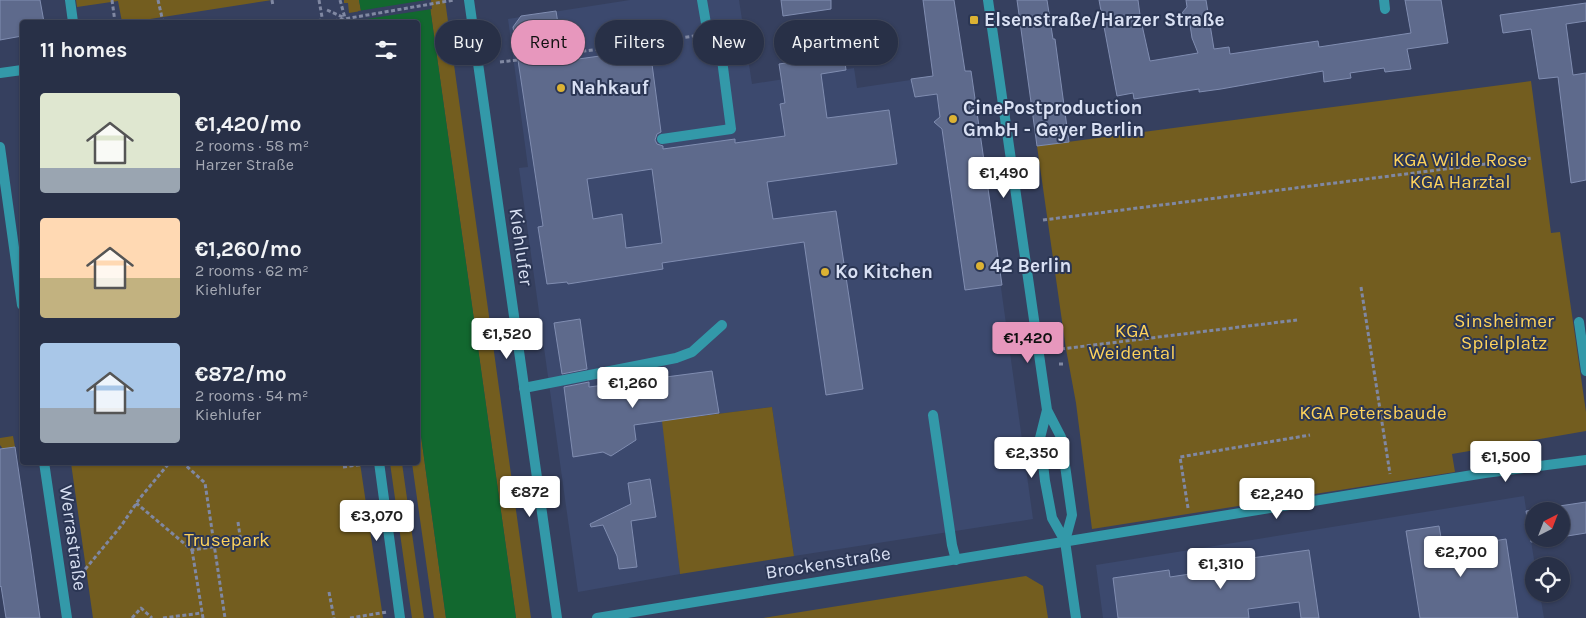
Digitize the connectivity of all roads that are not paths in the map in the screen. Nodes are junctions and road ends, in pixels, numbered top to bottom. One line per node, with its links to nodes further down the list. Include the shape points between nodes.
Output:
1 (70, 0): 5 (street)
2 (469, 0): 14 (street, Kiehlufer)
3 (702, 0): 8 (street, via 708,34 721,52 731,129)
4 (988, 0): 15 (street)
5 (74, 20)
6 (20, 70): 7 (street)
7 (0, 72)
8 (662, 139)
9 (0, 147): 10 (street)
10 (20, 291)
11 (1579, 322): 13 (street)
12 (722, 325): 14 (street, via 692,352 676,358)
13 (1586, 370)
14 (524, 388): 24 (street, Kiehlufer)
15 (1047, 410): 20 (street, via 1061,437 1071,506 1072,515); 20 (street, via 1040,438 1045,482 1052,518)
16 (933, 415): 21 (street)
17 (1586, 460): 20 (street, Brockenstraße, via 1485,473)
18 (44, 465): 22 (street, Werrastraße)
19 (379, 465): 23 (street)
20 (1065, 541): 21 (street, Brockenstraße); 26 (street)
21 (956, 560): 25 (street, Brockenstraße)
22 (67, 618)
23 (400, 618)
24 (556, 618)
25 (597, 618)
26 (1076, 618)

